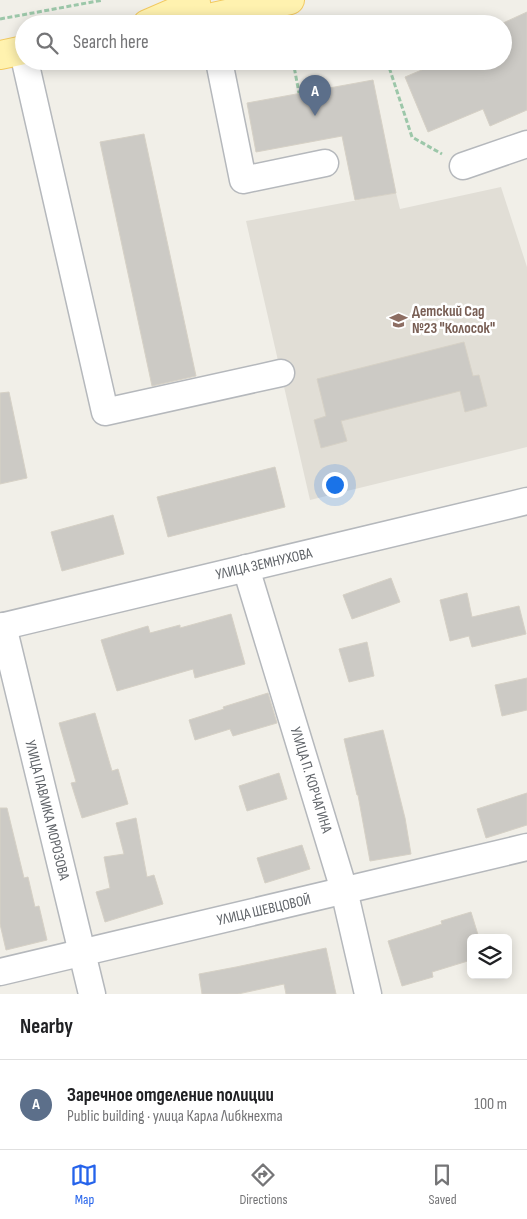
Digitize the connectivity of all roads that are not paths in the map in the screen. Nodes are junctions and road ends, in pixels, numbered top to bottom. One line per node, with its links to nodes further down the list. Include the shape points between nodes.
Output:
1 (290, 0): 2 (main road)
2 (208, 14)
3 (23, 70): 8 (street, via 104,412)
4 (221, 70): 6 (street, via 243,180)
5 (527, 144): 7 (street)
6 (325, 162)
7 (463, 166)
8 (281, 373)
9 (527, 501): 10 (street, УЛИЦА ЗЕМНУХОВА)
10 (246, 568): 11 (street, УЛИЦА ЗЕМНУХОВА); 13 (street, УЛИЦА П. КОРЧАГИНА)
11 (1, 626): 14 (street, УЛИЦА ПАВЛИКА МОРОЗОВА)
12 (527, 847): 13 (street, УЛИЦА ШЕВЦОВОЙ)
13 (344, 890): 14 (street, УЛИЦА ШЕВЦОВОЙ); 17 (street, УЛИЦА П. КОРЧАГИНА)
14 (82, 953): 15 (street, УЛИЦА ШЕВЦОВОЙ); 16 (street, УЛИЦА ПАВЛИКА МОРОЗОВА)
15 (0, 972)
16 (92, 994)
17 (368, 994)

